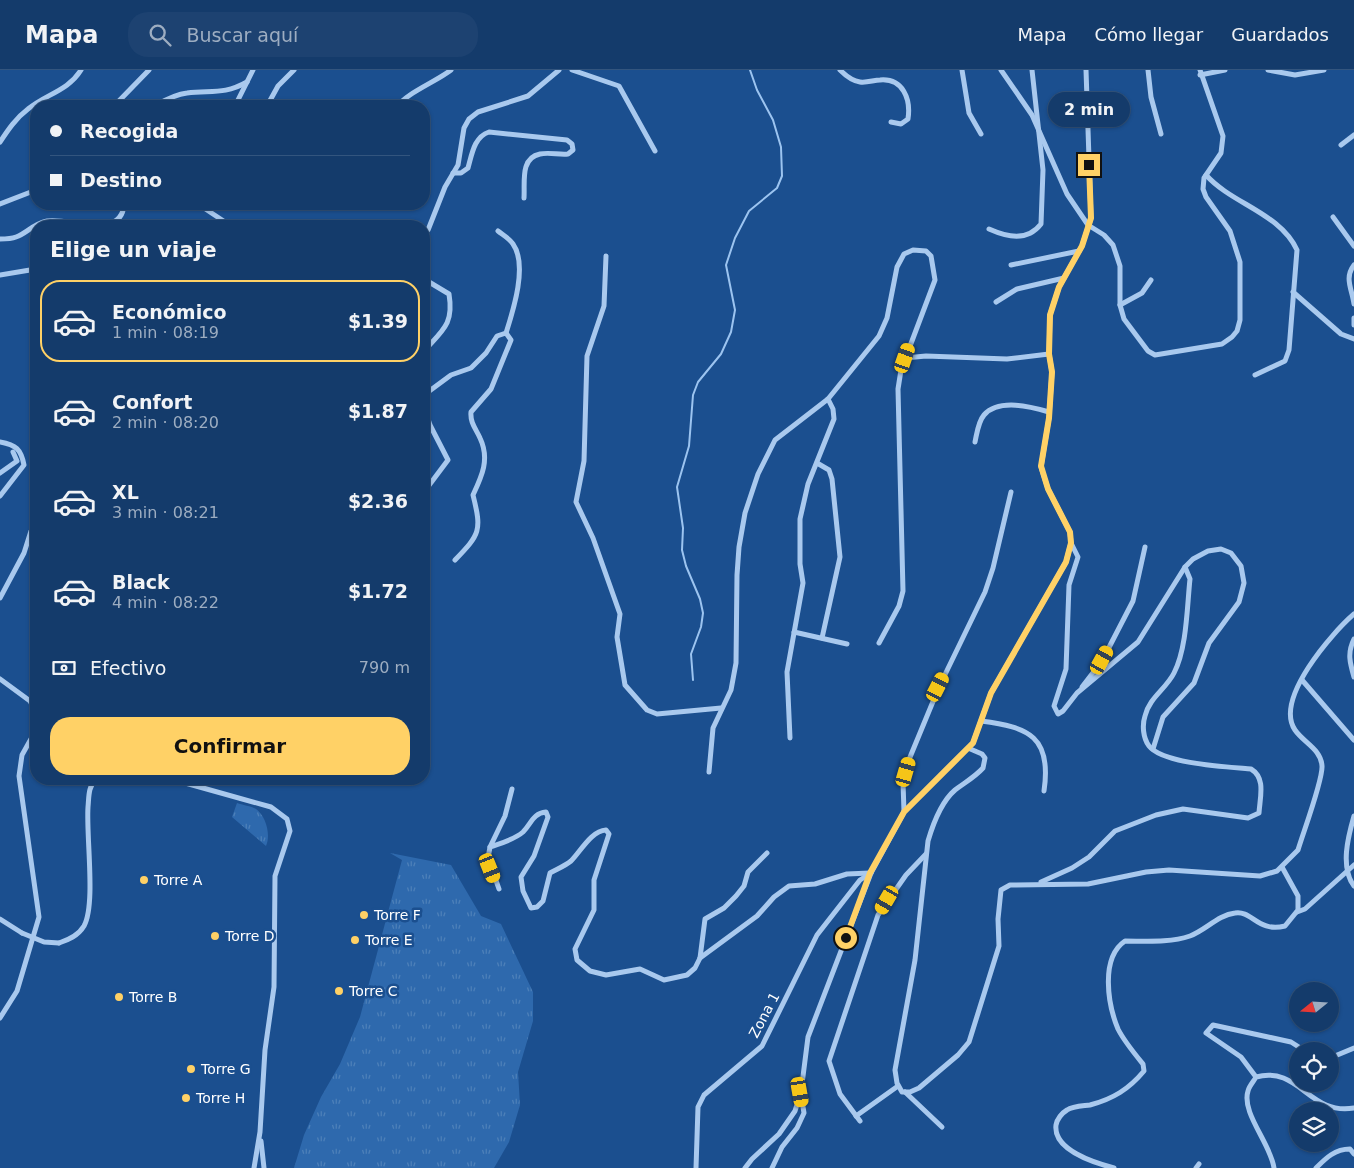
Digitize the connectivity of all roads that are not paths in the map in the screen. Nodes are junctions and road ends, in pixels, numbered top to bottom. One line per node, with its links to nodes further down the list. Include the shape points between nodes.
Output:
1 (81, 70): 21 (street, via 69,84)
2 (149, 70): 22 (street)
3 (253, 70): 20 (street)
4 (294, 70): 25 (street, via 278,86)
5 (451, 70): 26 (street, via 433,84)
6 (559, 70): 36 (street, via 528,96 478,112 469,119 464,128 458,165)
7 (572, 70): 35 (street, via 619,86)
8 (840, 70): 28 (street, via 860,82 882,80 900,85 907,98 908,119 901,124)
9 (962, 70): 30 (street, via 969,113)
10 (1001, 70): 29 (street)
11 (1032, 70): 29 (street)
12 (1086, 70): 19 (street)
13 (1090, 70): 19 (street)
14 (1148, 70): 31 (street)
15 (1225, 70): 18 (street)
16 (1268, 70): 17 (street, via 1295,76)
17 (1324, 70)
18 (1200, 72): 37 (street, via 1223,136 1221,153)
19 (1086, 77): 45 (street, via 1091,218)
20 (247, 82): 23 (street, via 233,90 186,93); 24 (street)
21 (42, 100)
22 (120, 100)
23 (169, 100)
24 (238, 100)
25 (270, 100)
26 (402, 100)
27 (30, 107): 33 (street, via 11,125)
28 (891, 122)
29 (1039, 129): 45 (street, via 1067,194); 47 (street, via 1043,170 1041,224 1036,231 1020,237 1007,237)
30 (981, 134)
31 (1161, 134)
32 (1354, 135): 34 (street)
33 (0, 142)
34 (1341, 145)
35 (655, 151)
36 (453, 173): 39 (street, via 461,173 468,168 477,140 489,132 567,140 572,144 573,150 568,154 541,153 530,158 526,163); 44 (street)
37 (1206, 175): 60 (street, via 1216,186 1262,213 1293,240 1298,250); 63 (street, via 1203,189 1206,197 1230,231 1240,262 1240,320 1237,331 1222,344 1155,355 1130,328)
38 (30, 192): 40 (street)
39 (524, 198)
40 (0, 204)
41 (207, 210): 43 (street)
42 (1334, 216): 50 (street)
43 (222, 220)
44 (430, 225)
45 (1088, 225): 51 (street); 63 (street, via 1104,235 1118,255)
46 (30, 228): 49 (street, via 17,237)
47 (989, 229)
48 (498, 231): 66 (street, via 516,249 519,277 517,300)
49 (0, 239)
50 (1354, 246)
51 (1079, 250): 53 (street); 57 (street)
52 (606, 256): 101 (street, via 604,306 587,356 584,461 576,502 593,538 620,614 617,637 626,685 647,710 657,714)
53 (1011, 265)
54 (1354, 265): 62 (street, via 1348,280)
55 (30, 270): 56 (street)
56 (0, 275)
57 (1064, 278): 61 (street, via 1017,289); 69 (street, via 1050,315)
58 (1151, 280): 63 (street, via 1142,293)
59 (430, 283): 68 (street, via 449,294 452,310 444,329)
60 (1293, 292): 67 (street, via 1341,334); 71 (street, via 1289,350 1285,361)
61 (996, 302)
62 (1354, 304)
63 (1120, 305)
64 (1354, 318): 65 (street)
65 (1354, 325)
66 (506, 333): 72 (street, via 497,336 471,368 451,375); 87 (street, via 511,340 491,388 470,412 470,420 481,438 486,456 473,495 480,522 474,540)
67 (1354, 339)
68 (430, 344)
69 (1049, 354): 70 (street, via 1007,360); 74 (street, via 1052,372)
70 (905, 358): 73 (street, via 935,280 931,256 926,251 913,250 904,254 897,267 887,318 879,336); 94 (street, via 898,389 903,591 899,606)
71 (1255, 375)
72 (430, 391)
73 (828, 399): 79 (street, via 834,419); 101 (street, via 775,440 758,474 745,513 739,547 736,663 731,690)
74 (1049, 412): 77 (street, via 1011,404 986,413); 85 (street, via 1041,466 1048,489 1070,532)
75 (430, 425): 81 (street, via 448,460)
76 (0, 442): 83 (street, via 22,453 24,465)
77 (974, 442)
78 (13, 452): 80 (street, via 17,461)
79 (817, 463): 91 (street, via 808,484 800,519 803,583); 92 (street, via 830,470 832,478 840,557)
80 (0, 474)
81 (430, 484)
82 (1011, 492): 113 (street, via 985,592 938,687 908,762 903,782)
83 (0, 496)
84 (30, 534): 89 (street, via 24,553)
85 (1071, 543): 99 (street, via 1078,558 1070,585 1066,669 1055,711 1058,714 1063,711); 102 (street, via 1066,562 991,693)
86 (1145, 547): 99 (street, via 1133,601 1102,660)
87 (455, 560)
88 (1185, 567): 99 (street, via 1138,642); 107 (street, via 1190,579 1179,658 1174,672 1151,701 1144,716 1146,741); 107 (street, via 1208,551 1221,549 1231,553 1241,566 1244,583 1239,602 1209,643 1194,683 1162,716)
89 (0, 598)
90 (1354, 614): 98 (street, via 1327,642)
91 (794, 632): 92 (street); 103 (street, via 787,672)
92 (822, 638): 95 (street)
93 (1354, 639): 96 (street, via 1349,661)
94 (879, 643)
95 (847, 644)
96 (1354, 677)
97 (0, 679): 100 (street)
98 (1302, 680): 104 (street); 119 (street, via 1292,703 1291,719 1295,730 1317,751 1322,768 1298,850)
99 (1077, 693)
100 (30, 701)
101 (721, 708): 108 (street, via 713,728)
102 (981, 721): 106 (street); 112 (street, via 1007,724 1038,742 1045,754)
103 (790, 738)
104 (1354, 740)
105 (30, 741): 128 (street, via 22,755 19,776 38,908 36,931 16,991)
106 (968, 748): 113 (street); 117 (street, via 982,754 985,758 983,768 954,791 943,805 932,827)
107 (1153, 749): 122 (street, via 1202,765 1251,769 1258,773 1261,779 1259,813 1248,818 1183,808 1156,815 1115,832 1090,857)
108 (709, 772)
109 (92, 785): 126 (street, bridge, via 89,791 86,827 90,895 86,920 80,932 67,941 44,942)
110 (192, 785): 140 (street, via 271,807 290,824 290,838 275,876 274,987 264,1058)
111 (512, 789): 115 (street, via 505,816)
112 (1044, 791)
113 (904, 812): 120 (street)
114 (1354, 816): 121 (street, via 1348,838)
115 (490, 847): 124 (street, via 488,858); 127 (street, via 523,832 534,817 546,812 548,817 534,856 520,877 531,908 544,900 550,873 569,862 594,835 606,830 608,842 594,880 594,910 576,949 577,960 590,971 606,975 640,969 664,980 687,976)
116 (767, 853): 127 (street, via 748,872 744,886 736,896 705,919)
117 (927, 854): 133 (street, via 916,960 895,1070); 137 (street, via 906,875 878,915 829,1061 840,1094)
118 (1354, 865): 121 (street)
119 (1282, 867): 122 (street, via 1260,876 1169,870 1088,884); 125 (street, via 1298,896)
120 (870, 873): 127 (street, via 847,874 815,884 789,886 757,916); 134 (street, via 808,1037); 144 (street, Zona 1, via 860,880 817,935 762,1046 704,1095 698,1107)
121 (1347, 873): 123 (street); 125 (street, via 1306,909)
122 (1038, 884): 135 (street, via 1010,885 1001,890 999,946 969,1042 918,1088)
123 (1354, 886)
124 (499, 890)
125 (1297, 912): 147 (street, via 1285,926 1276,928 1266,927 1236,912 1178,940 1125,941 1120,945 1110,966 1110,1002 1118,1029 1144,1070 1135,1082 1108,1100 1067,1110 1056,1123 1059,1138 1067,1147 1098,1164)
126 (0, 919)
127 (700, 958)
128 (0, 1018)
129 (1291, 1042): 132 (street, via 1213,1025 1206,1033 1240,1057)
130 (1354, 1048): 131 (street)
131 (1339, 1054)
132 (1256, 1078): 136 (street, via 1266,1074 1281,1075 1327,1107); 148 (street, via 1248,1092 1250,1115 1271,1152)
133 (898, 1086): 135 (street); 137 (street)
134 (800, 1092): 145 (street, via 795,1112 779,1134); 146 (street, via 804,1112)
135 (905, 1092): 139 (street)
136 (1354, 1108)
137 (856, 1116): 138 (street)
138 (860, 1121)
139 (942, 1127)
140 (260, 1132): 142 (street); 143 (street)
141 (1354, 1154): 149 (street, via 1350,1149 1342,1149)
142 (254, 1168)
143 (264, 1168)
144 (696, 1168)
145 (745, 1168)
146 (772, 1168)
147 (1114, 1168)
148 (1274, 1168)
149 (1316, 1168)

